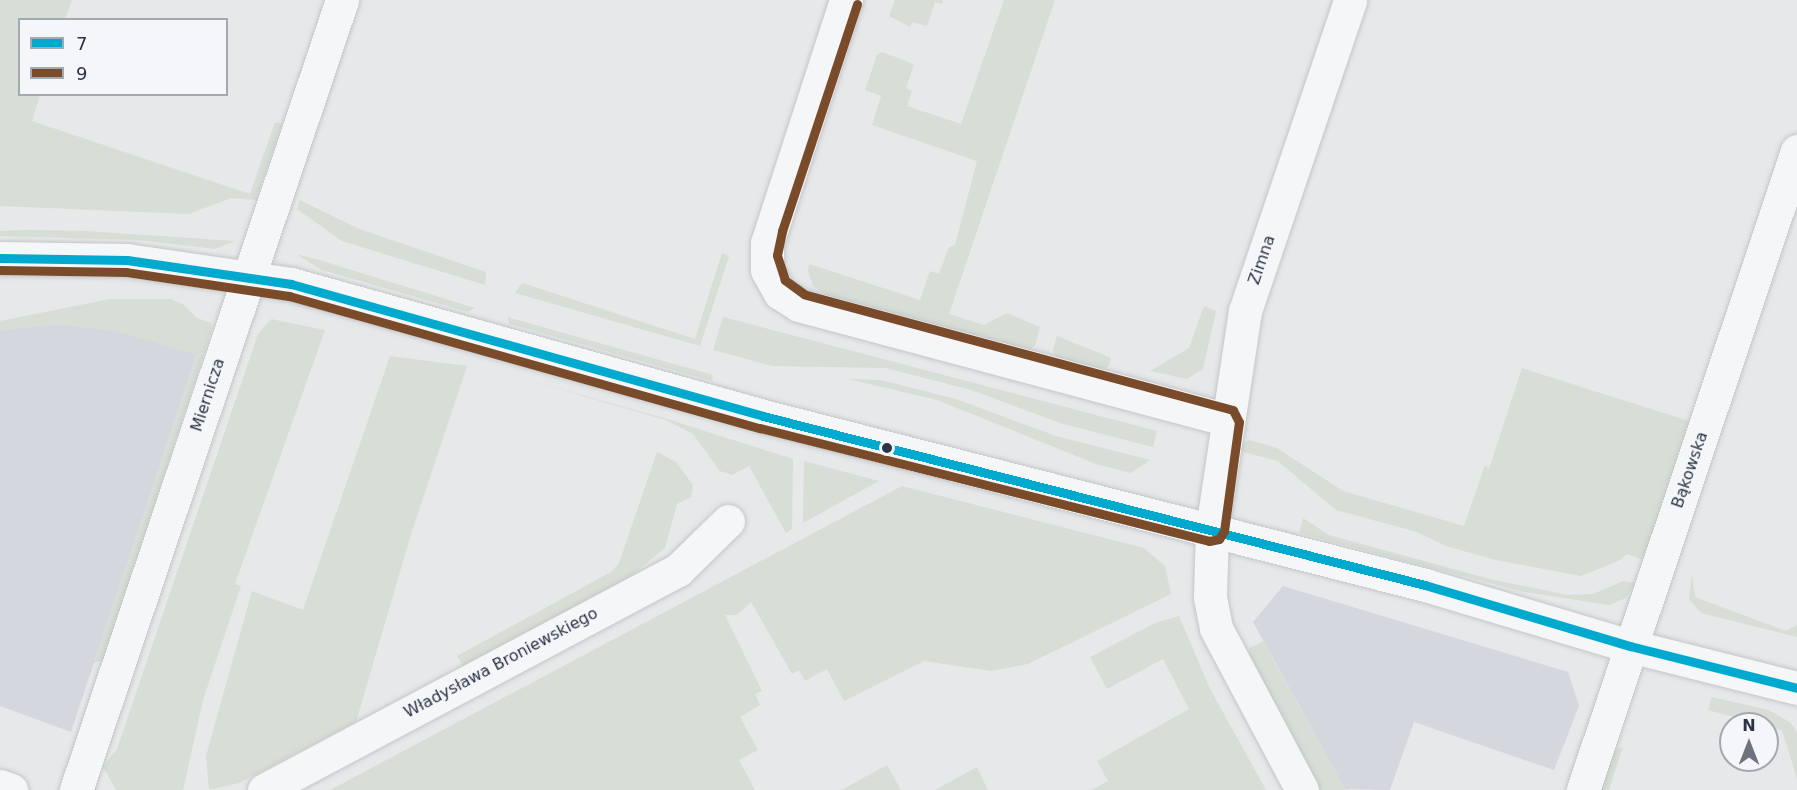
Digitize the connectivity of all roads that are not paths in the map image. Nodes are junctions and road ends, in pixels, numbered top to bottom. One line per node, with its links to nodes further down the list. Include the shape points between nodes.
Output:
1 (342, 0): 6 (street, Miernicza)
2 (846, 0): 7 (street, via 770,228 765,256 772,281 780,292 799,305)
3 (1350, 0): 7 (street, Zimna, via 1250,296)
4 (1797, 151): 10 (street, Bąkowska)
5 (0, 258): 6 (street, via 127,260)
6 (249, 276): 9 (street, via 340,296 763,416); 14 (street, Miernicza)
7 (1227, 420): 9 (street, Zimna)
8 (728, 521): 15 (street, Władysława Broniewskiego, via 678,570)
9 (1212, 529): 10 (street, via 1425,585); 16 (street, via 1210,597 1216,628)
10 (1630, 646): 11 (street); 17 (street, Bąkowska)
11 (1797, 688)
12 (0, 786): 13 (street)
13 (11, 790)
14 (76, 790)
15 (264, 790)
16 (1302, 790)
17 (1583, 790)

